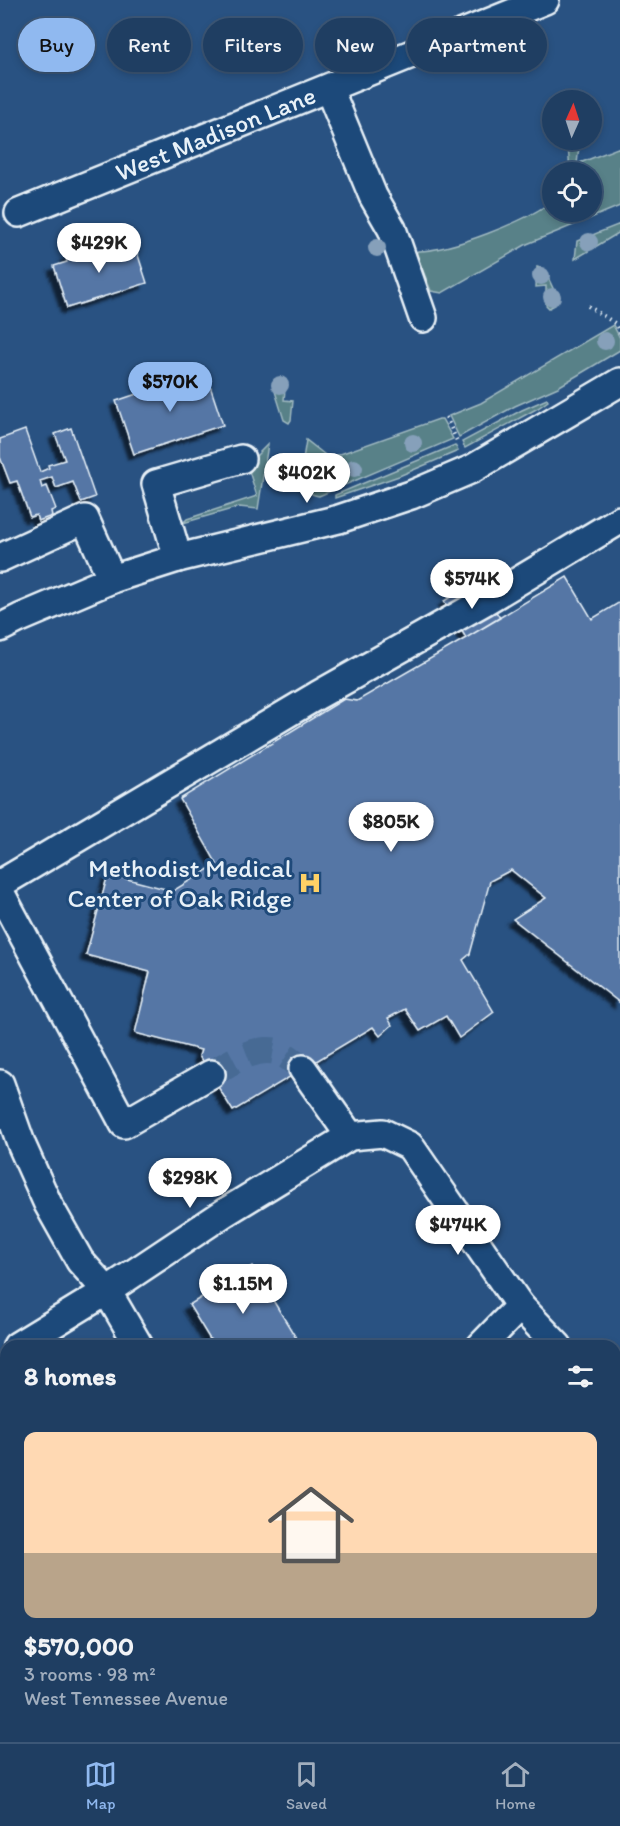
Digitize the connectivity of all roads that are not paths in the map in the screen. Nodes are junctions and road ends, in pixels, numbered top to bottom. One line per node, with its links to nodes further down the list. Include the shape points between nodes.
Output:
1 (545, 0): 2 (street, West Madison Lane)
2 (329, 89): 3 (street, West Madison Lane); 4 (street, via 373,195 392,229)
3 (19, 213)
4 (423, 318)
5 (620, 382): 9 (street, via 472,469 411,495 339,519)
6 (240, 459): 9 (street, via 156,484)
7 (620, 520): 12 (street)
8 (0, 558): 10 (street, via 85,519)
9 (178, 558): 10 (street)
10 (112, 579): 11 (street)
11 (0, 628)
12 (0, 884)
13 (0, 892): 15 (street, via 124,1124)
14 (303, 1069): 17 (street)
15 (211, 1074)
16 (0, 1084): 18 (street, via 48,1204 80,1261)
17 (350, 1136): 18 (street); 19 (street, via 383,1132 410,1146)
18 (107, 1291): 20 (street); 21 (street)
19 (520, 1306): 22 (street); 23 (street)
20 (27, 1340)
21 (136, 1340)
22 (487, 1340)
23 (552, 1340)

